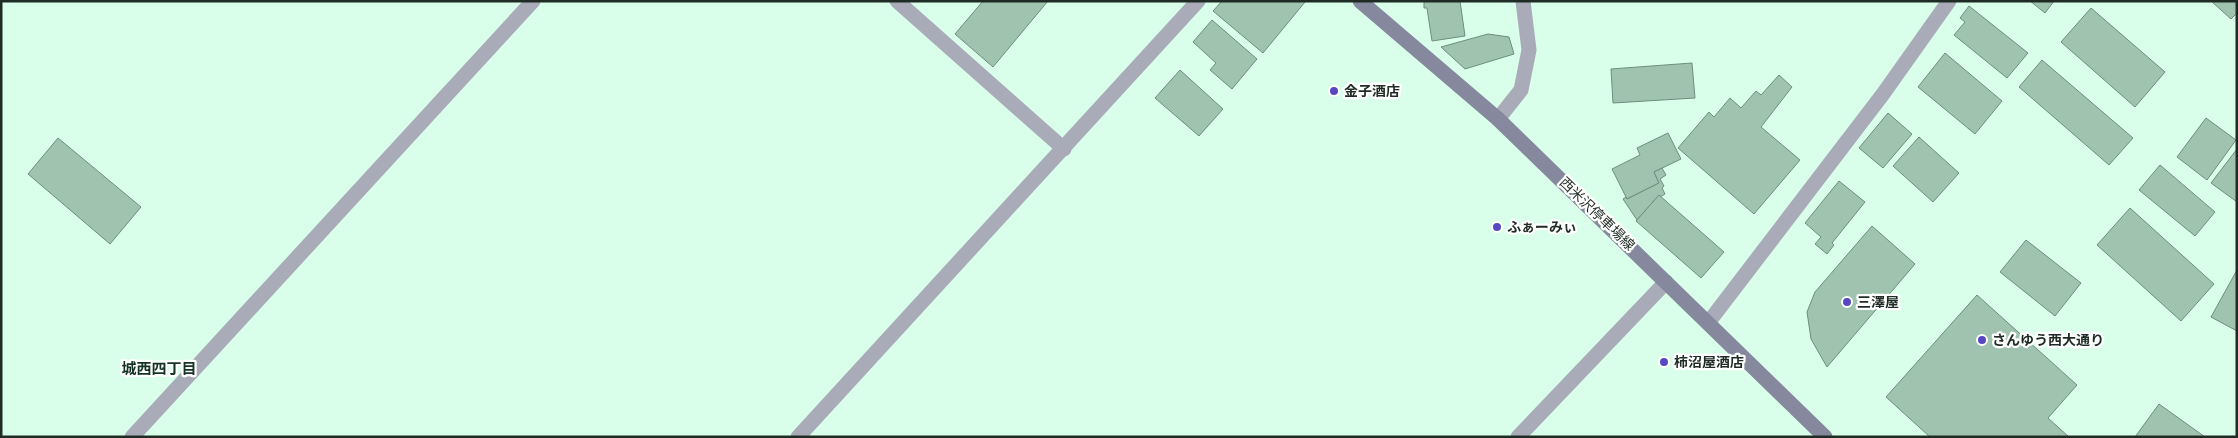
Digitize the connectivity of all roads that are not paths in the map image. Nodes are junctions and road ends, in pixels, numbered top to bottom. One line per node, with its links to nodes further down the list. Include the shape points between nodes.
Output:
1 (897, 1): 8 (street)
2 (1198, 1): 8 (street)
3 (1360, 1): 7 (main road, 西米沢停車場線)
4 (1523, 1): 7 (street, via 1529,50 1521,90)
5 (1949, 1): 10 (street, via 1883,94)
6 (527, 3): 11 (street)
7 (1498, 120): 9 (main road, 西米沢停車場線)
8 (1064, 149): 12 (street)
9 (1666, 282): 10 (main road, 西米沢停車場線); 13 (street)
10 (1708, 324): 14 (main road, 西米沢停車場線)
11 (132, 437)
12 (798, 437)
13 (1518, 437)
14 (1825, 437)

